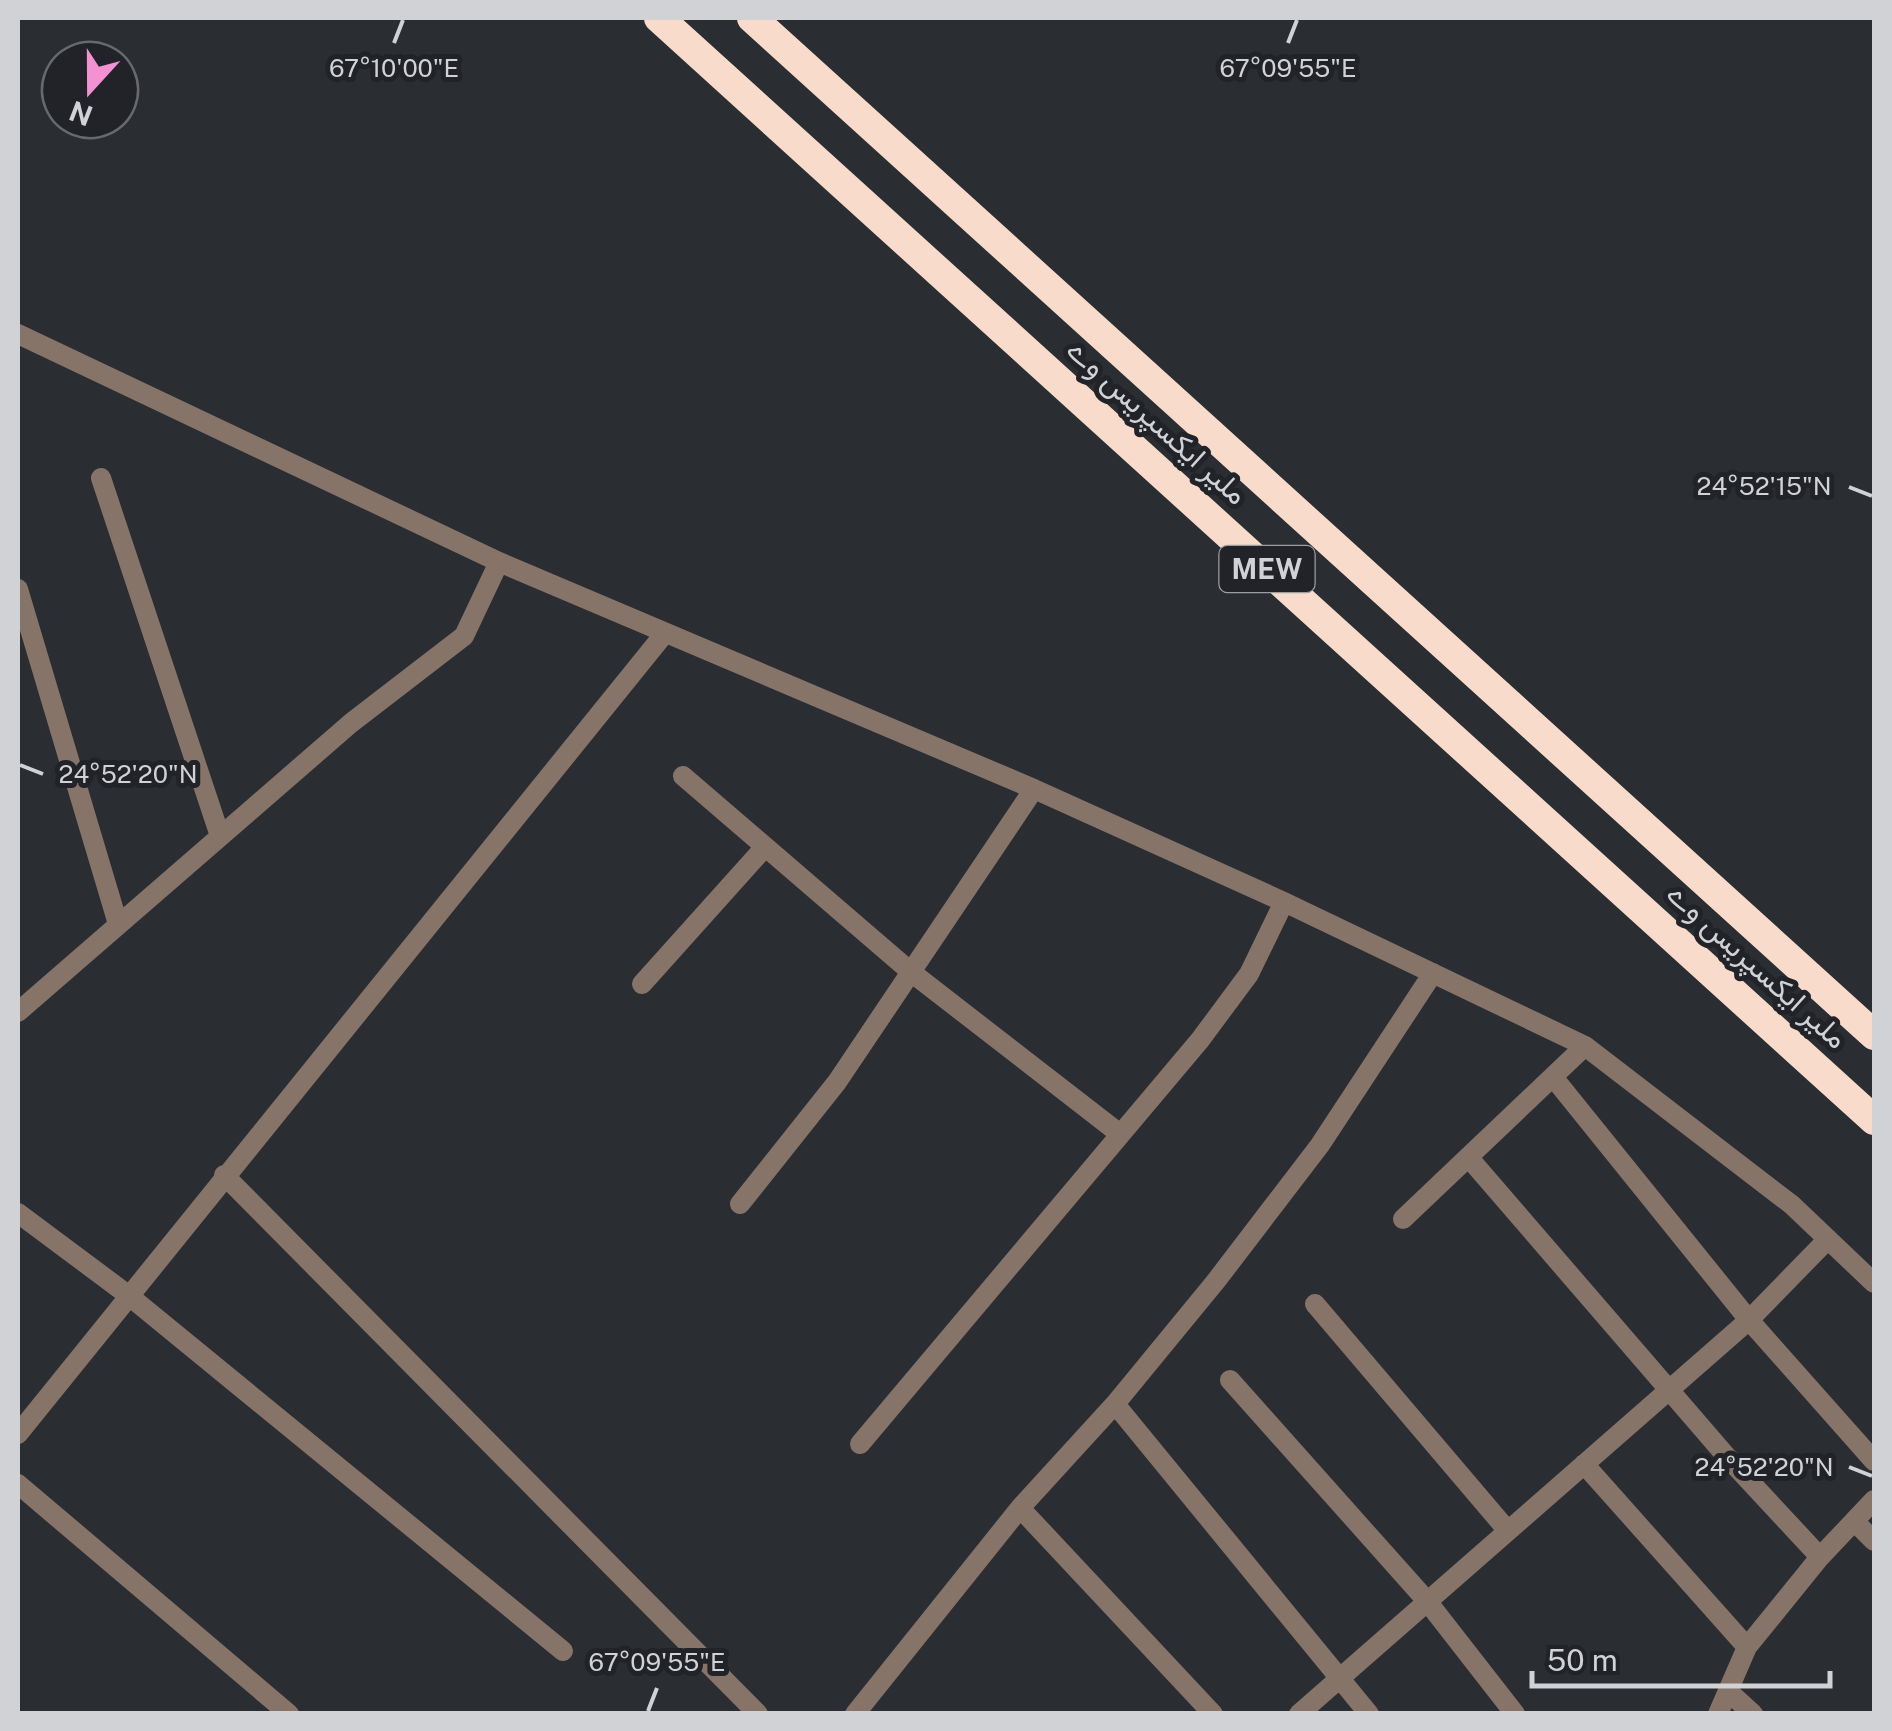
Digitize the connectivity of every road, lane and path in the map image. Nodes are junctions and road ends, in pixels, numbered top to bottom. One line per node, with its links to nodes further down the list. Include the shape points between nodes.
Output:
1 (659, 18): 21 (highway, ملیر ایکسپریس وے / MEW)
2 (752, 18): 18 (highway, ملیر ایکسپریس وے / MEW)
3 (18, 334): 5 (street)
4 (101, 478): 10 (street)
5 (499, 562): 7 (street); 10 (street, via 464,636)
6 (18, 589): 13 (street)
7 (665, 633): 9 (street); 24 (street)
8 (684, 776): 11 (street)
9 (1034, 788): 12 (street); 14 (street)
10 (220, 836): 13 (street)
11 (765, 846): 14 (street); 16 (street)
12 (1284, 902): 15 (street); 22 (street, via 1249,974)
13 (118, 924): 17 (street)
14 (911, 972): 22 (street); 25 (street)
15 (1433, 973): 19 (street); 35 (street, via 1320,1145)
16 (642, 984)
17 (18, 1012)
18 (1874, 1035)
19 (1585, 1046): 20 (street); 28 (street)
20 (1553, 1077): 23 (street); 32 (street)
21 (1874, 1120)
22 (1120, 1134): 37 (street)
23 (1469, 1158): 27 (street); 34 (street)
24 (224, 1175): 30 (street); 53 (street)
25 (740, 1204)
26 (18, 1214): 30 (street)
27 (1403, 1218)
28 (1828, 1239): 29 (street); 32 (street)
29 (1874, 1283)
30 (128, 1295): 36 (street); 49 (street)
31 (1314, 1304): 44 (street)
32 (1749, 1320): 34 (street); 38 (street)
33 (1230, 1380): 47 (street)
34 (1670, 1387): 39 (street); 46 (street)
35 (1115, 1404): 42 (street); 50 (street)
36 (18, 1434)
37 (860, 1444)
38 (1874, 1462)
39 (1584, 1464): 44 (street); 48 (street)
40 (18, 1484): 52 (street)
41 (1874, 1500): 43 (street)
42 (1020, 1508): 54 (street); 55 (street)
43 (1854, 1522): 45 (street); 46 (street)
44 (1508, 1531): 47 (street)
45 (1874, 1540)
46 (1820, 1557): 48 (street)
47 (1427, 1601): 50 (street); 58 (street)
48 (1747, 1647): 51 (street)
49 (563, 1652)
50 (1339, 1679): 56 (street); 57 (street)
51 (1730, 1693): 59 (street); 60 (street)
52 (289, 1714)
53 (758, 1714)
54 (855, 1714)
55 (1213, 1714)
56 (1299, 1714)
57 (1369, 1714)
58 (1515, 1714)
59 (1718, 1714)
60 (1753, 1714)

